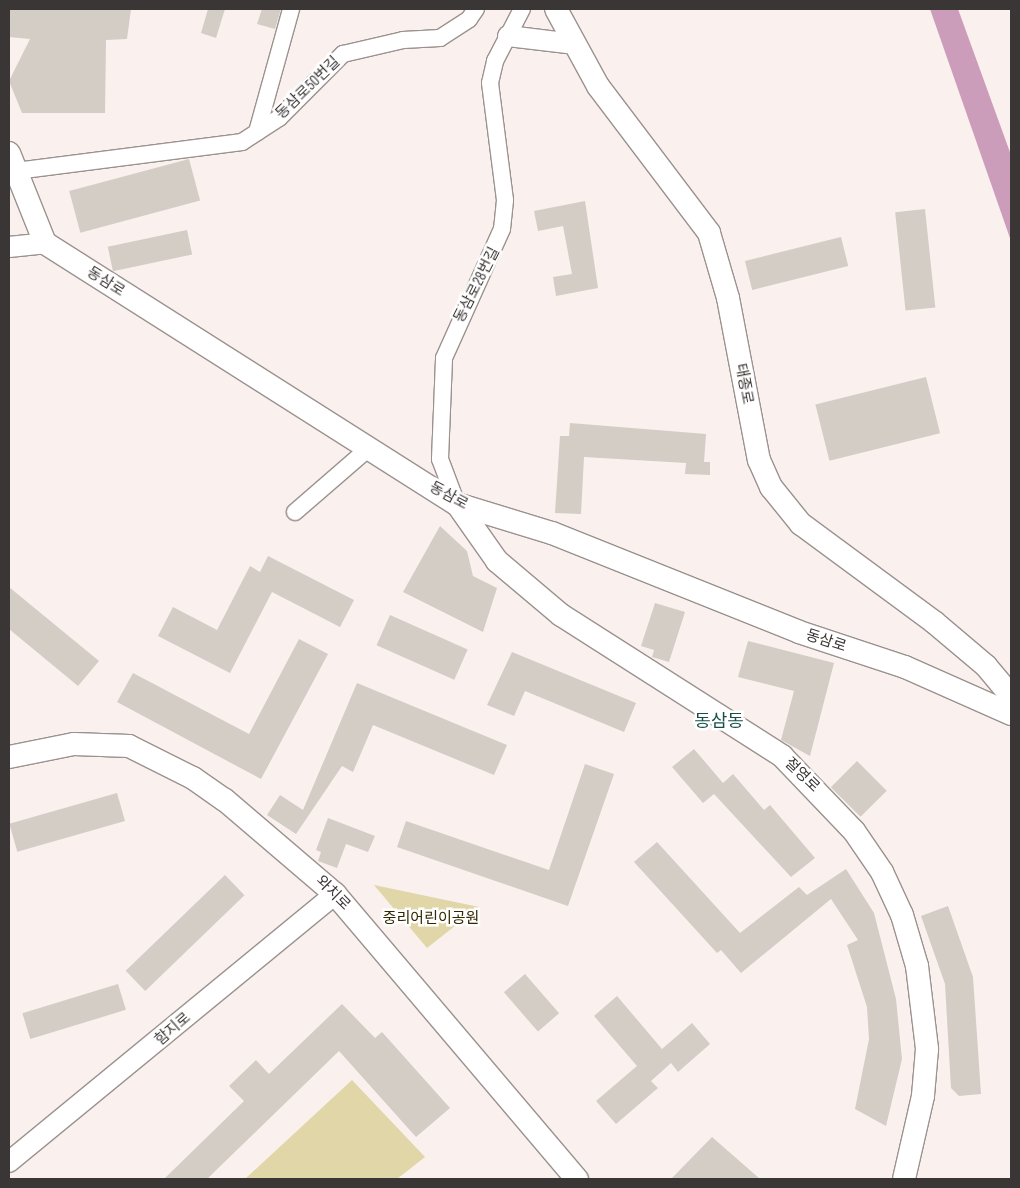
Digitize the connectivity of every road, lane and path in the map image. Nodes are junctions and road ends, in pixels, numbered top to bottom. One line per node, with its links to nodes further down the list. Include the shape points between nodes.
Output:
1 (291, 9): 7 (street)
2 (476, 9): 7 (street, 동삼로50번길, via 469,19 440,38 402,40 343,54 279,118)
3 (522, 9): 5 (street, 동삼로28번길)
4 (556, 9): 6 (main road, 태종로)
5 (508, 36): 6 (street); 12 (street, 동삼로28번길, via 490,83 505,200 502,229 444,358 440,459)
6 (574, 44): 14 (main road, 태종로, via 598,86 709,232 728,298 759,460 771,486 800,524 934,622 986,666)
7 (257, 132): 8 (street, 동삼로50번길, via 242,142)
8 (12, 162): 9 (main road)
9 (45, 243): 10 (street); 11 (main road, 동삼로)
10 (9, 247)
11 (369, 448): 12 (main road, 동삼로); 13 (street)
12 (457, 504): 15 (main road, 동삼로, via 552,533 799,632 913,670); 20 (main road, 절영로, via 497,561 561,615 782,756 854,831 882,872 902,915 917,966 927,1040 923,1096)
13 (295, 512)
14 (1011, 696)
15 (1011, 714)
16 (9, 756): 17 (main road, 와치로, via 44,747 103,742 149,753 225,800)
17 (335, 894): 18 (street, 함지로); 19 (main road, 와치로)
18 (9, 1162)
19 (576, 1179)
20 (904, 1179)

